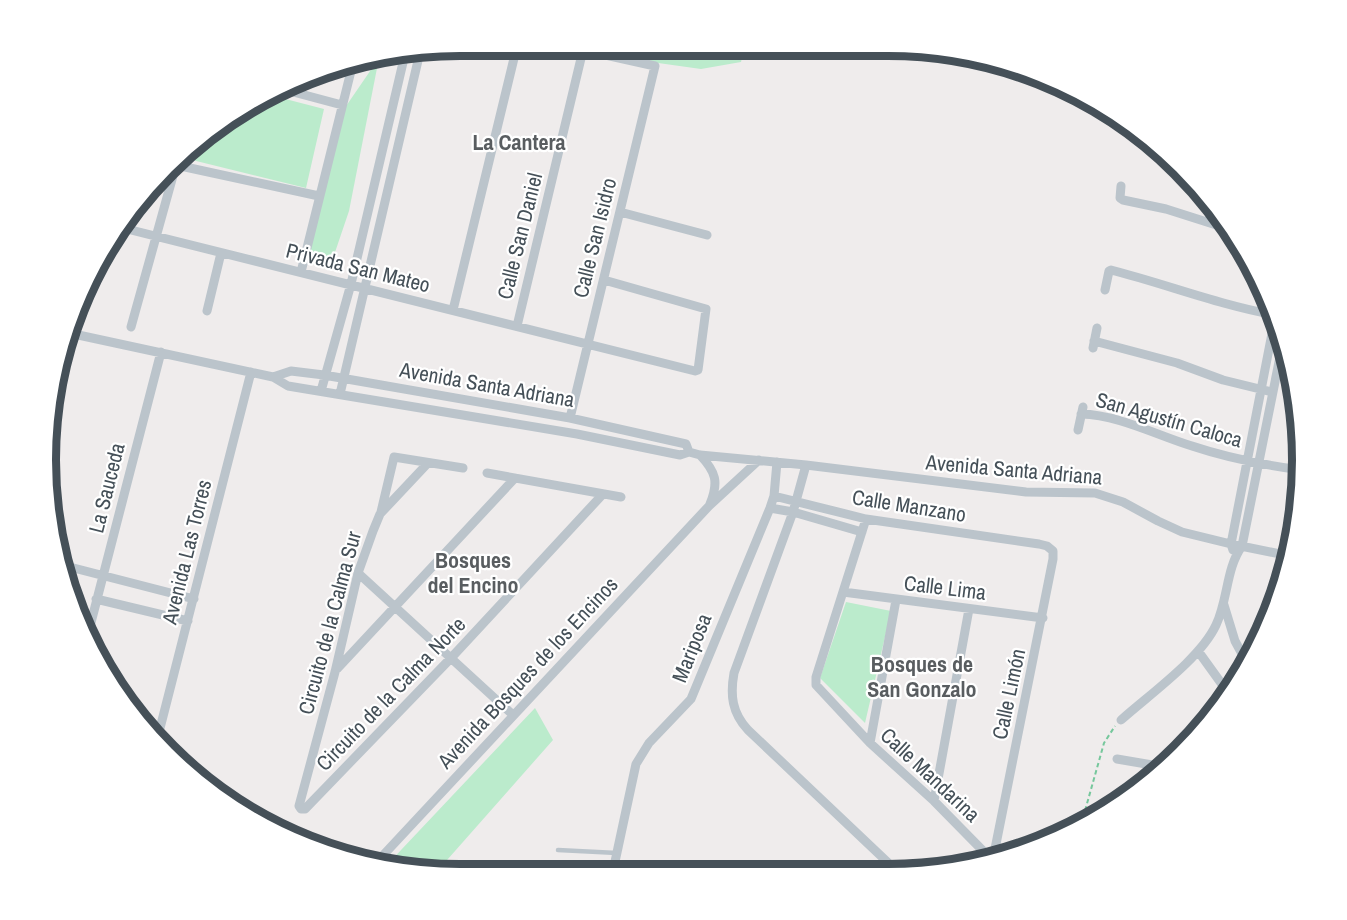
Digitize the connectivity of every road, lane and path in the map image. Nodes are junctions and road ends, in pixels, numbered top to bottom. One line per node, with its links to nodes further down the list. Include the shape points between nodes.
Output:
1 (515, 56): 24 (street)
2 (582, 56): 27 (street, Calle San Daniel)
3 (610, 56): 13 (street, Calle San Isidro, via 655,66)
4 (419, 58): 22 (street)
5 (404, 60): 21 (street)
6 (352, 70): 8 (street)
7 (292, 92): 8 (street)
8 (342, 105): 12 (street)
9 (182, 166): 12 (street)
10 (173, 175): 17 (street)
11 (1121, 186): 14 (street, via 1119,198 1123,200)
12 (319, 196): 19 (street)
13 (620, 212): 16 (street); 20 (street, Calle San Isidro)
14 (1216, 225)
15 (128, 229): 17 (street, Privada San Mateo)
16 (708, 235)
17 (156, 236): 18 (street, Privada San Mateo); 28 (street)
18 (221, 253): 19 (street, Privada San Mateo); 25 (street)
19 (300, 272): 21 (street, Privada San Mateo)
20 (604, 280): 32 (street, Calle San Isidro); 32 (street, Privada San Mateo, via 706,309 699,367 695,371)
21 (351, 284): 22 (street, Privada San Mateo); 36 (street)
22 (365, 287): 24 (street, Privada San Mateo); 38 (street)
23 (1105, 290): 26 (street, via 1111,270)
24 (453, 309): 27 (street, Privada San Mateo)
25 (207, 311)
26 (1264, 313)
27 (517, 326): 32 (street, Privada San Mateo)
28 (131, 327)
29 (1097, 328): 39 (street, via 1094,344 1177,363)
30 (76, 334): 33 (street, Avenida Santa Adriana)
31 (1272, 335): 39 (street)
32 (588, 344): 43 (street, Calle San Isidro)
33 (161, 352): 35 (street, Avenida Santa Adriana); 73 (street, La Sauceda)
34 (1279, 361): 41 (street)
35 (251, 372): 37 (street, Avenida Santa Adriana); 76 (street, Avenida Las Torres)
36 (324, 375): 37 (street, Avenida Santa Adriana, via 291,371); 38 (street, Avenida Santa Adriana); 40 (street)
37 (273, 377): 40 (street, Avenida Santa Adriana, via 288,386)
38 (343, 378): 42 (street); 43 (street, Avenida Santa Adriana)
39 (1262, 390): 41 (street); 49 (street)
40 (321, 391): 42 (street, Avenida Santa Adriana)
41 (1273, 392): 51 (street)
42 (340, 394): 45 (street, Avenida Santa Adriana, via 680,455)
43 (570, 418): 45 (street, Avenida Santa Adriana, via 686,444)
44 (1078, 430): 49 (street, San Agustín Caloca, via 1082,410)
45 (689, 452): 46 (street, Avenida Santa Adriana)
46 (700, 454): 47 (street, Avenida Santa Adriana); 60 (street, via 715,479)
47 (759, 460): 48 (street, Avenida Santa Adriana); 60 (street, Avenida Bosques de los Encinos)
48 (777, 462): 52 (street, Avenida Santa Adriana); 58 (street, Mariposa)
49 (1248, 462): 51 (street, San Agustín Caloca); 67 (street)
50 (428, 463): 53 (street); 63 (street, Circuito de la Calma Sur); 63 (street, via 394,457)
51 (1259, 464): 54 (street, San Agustín Caloca); 68 (street)
52 (806, 465): 61 (street); 67 (street, Avenida Santa Adriana, via 1026,492 1095,493 1182,531)
53 (463, 468)
54 (1292, 469)
55 (487, 473): 56 (street)
56 (515, 478): 57 (street); 79 (street)
57 (603, 494): 59 (street); 88 (street, Circuito de la Calma Norte)
58 (774, 495): 61 (street, Calle Manzano); 62 (street, Mariposa)
59 (621, 497)
60 (709, 506): 91 (street, Avenida Bosques de los Encinos)
61 (795, 507): 62 (street, Calle Manzano); 64 (street, Calle Manzano); 65 (street, Calle Manzano); 106 (street, via 734,673 733,706 748,730)
62 (770, 508): 103 (street, Mariposa, via 690,699 649,742 636,764)
63 (380, 514): 72 (street, Circuito de la Calma Sur)
64 (866, 519): 65 (street, Calle Mandarina); 66 (street, Calle Manzano)
65 (862, 532): 74 (street, Calle Mandarina)
66 (1039, 544): 83 (street, Calle Limón, via 1053,551)
67 (1232, 544): 68 (street, Avenida Santa Adriana); 70 (street)
68 (1242, 546): 69 (street, Avenida Santa Adriana); 70 (street)
69 (1281, 554)
70 (1235, 555): 78 (street)
71 (70, 568): 73 (street)
72 (358, 573): 79 (street); 89 (street, Circuito de la Calma Sur)
73 (103, 575): 75 (street, La Sauceda); 76 (street)
74 (843, 592): 77 (street, Calle Lima); 94 (street, Calle Mandarina, via 816,685)
75 (96, 599): 82 (street, La Sauceda); 84 (street)
76 (194, 599): 84 (street, Avenida Las Torres)
77 (896, 600): 80 (street, Calle Lima); 94 (street)
78 (1224, 605): 86 (street, via 1216,626); 87 (street)
79 (395, 607): 88 (street); 89 (street)
80 (969, 609): 83 (street, Calle Lima); 97 (street)
81 (86, 616): 82 (street)
82 (92, 617): 85 (street, La Sauceda)
83 (1043, 618): 101 (street, Calle Limón)
84 (188, 621): 93 (street, Avenida Las Torres)
85 (90, 624)
86 (1198, 651): 90 (street); 92 (street)
87 (1242, 653)
88 (451, 658): 91 (street); 98 (street, Circuito de la Calma Norte)
89 (335, 672): 98 (street, Circuito de la Calma Sur)
90 (1223, 685)
91 (513, 715): 104 (street, Avenida Bosques de los Encinos)
92 (1121, 720): 99 (path, via 1104,743)
93 (159, 731)
94 (870, 743): 97 (street, Calle Mandarina)
95 (1117, 759): 96 (street)
96 (1153, 765)
97 (934, 801): 102 (street, Calle Mandarina)
98 (301, 809)
99 (1084, 813)
100 (558, 850): 103 (lane)
101 (995, 850)
102 (986, 852)
103 (616, 854): 105 (street, Mariposa)
104 (381, 857)
105 (614, 864)
106 (889, 864)

